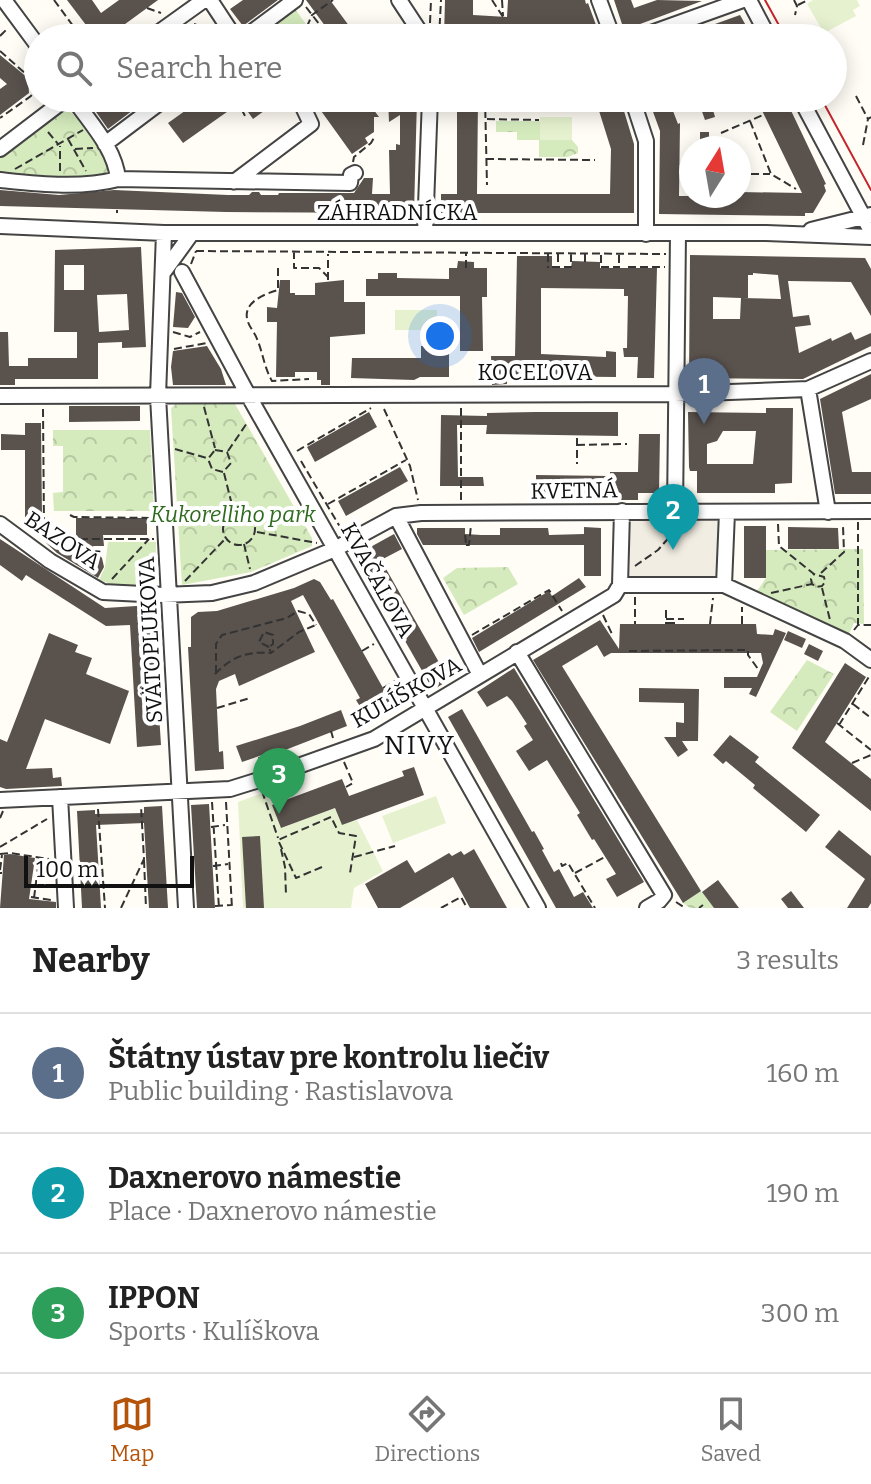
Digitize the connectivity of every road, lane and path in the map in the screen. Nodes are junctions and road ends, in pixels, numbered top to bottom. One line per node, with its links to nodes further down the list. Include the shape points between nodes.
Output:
1 (4, 0): 35 (street)
2 (54, 0): 21 (path)
3 (207, 0): 22 (street); 24 (street)
4 (295, 0): 25 (street)
5 (301, 0): 18 (path)
6 (333, 0): 18 (path)
7 (399, 0): 28 (street)
8 (431, 0): 29 (path)
9 (441, 0): 30 (path)
10 (492, 0): 11 (path, via 503,17)
11 (502, 0)
12 (599, 0): 31 (street)
13 (743, 0): 32 (street)
14 (749, 0): 33 (street)
15 (794, 0): 17 (path)
16 (808, 0): 17 (path)
17 (797, 6): 19 (path)
18 (312, 15): 26 (path); 27 (path)
19 (795, 15)
20 (189, 23): 23 (path)
21 (72, 24)
22 (172, 24)
23 (192, 24)
24 (227, 24)
25 (259, 24)
26 (308, 24)
27 (319, 24)
28 (415, 24)
29 (430, 24)
30 (439, 24)
31 (608, 24)
32 (676, 24)
33 (762, 24)
34 (10, 26): 36 (path)
35 (24, 27)
36 (0, 36)
37 (0, 51): 38 (path)
38 (24, 72)
39 (856, 96): 53 (path)
40 (24, 101): 51 (path)
41 (51, 112): 65 (street)
42 (81, 112): 57 (street)
43 (147, 112): 63 (street)
44 (243, 112): 52 (path)
45 (305, 112): 74 (street, via 311,124)
46 (430, 112): 84 (street)
47 (486, 112): 54 (path)
48 (637, 112): 86 (street, via 646,141)
49 (808, 112): 79 (street)
50 (763, 115): 56 (path)
51 (0, 118)
52 (246, 118)
53 (870, 118): 64 (path)
54 (486, 119): 55 (path); 67 (path)
55 (539, 120)
56 (750, 121): 59 (path); 70 (path)
57 (91, 125): 61 (path); 63 (street)
58 (44, 128): 62 (path)
59 (721, 133)
60 (375, 136): 71 (path, via 354,157)
61 (68, 139): 62 (path); 66 (path)
62 (59, 144): 72 (path); 75 (path)
63 (105, 144): 66 (path); 73 (street)
64 (863, 145)
65 (0, 149)
66 (74, 149): 76 (path)
67 (486, 159): 68 (path); 77 (path)
68 (595, 160)
69 (751, 174): 70 (path)
70 (771, 174): 78 (path)
71 (352, 177): 74 (street)
72 (2, 178): 75 (street)
73 (118, 179): 74 (street); 76 (street)
74 (234, 182)
75 (59, 184): 76 (street)
76 (89, 184)
77 (487, 185)
78 (796, 189)
79 (867, 215): 81 (street); 87 (street, ZÁHRADNÍCKA)
80 (0, 226): 82 (street, ZÁHRADNÍCKA)
81 (871, 231)
82 (164, 233): 83 (street, ZÁHRADNÍCKA); 107 (street, SVÄTOPLUKOVA)
83 (192, 233): 84 (street, ZÁHRADNÍCKA); 107 (street)
84 (425, 233): 86 (street, ZÁHRADNÍCKA)
85 (678, 233): 86 (street, ZÁHRADNÍCKA); 87 (street, ZÁHRADNÍCKA); 118 (street)
86 (646, 234)
87 (795, 234): 88 (street, ZÁHRADNÍCKA)
88 (871, 237)
89 (197, 250): 90 (path)
90 (294, 251): 91 (path); 91 (path, via 294,268 319,268 328,278)
91 (328, 251): 92 (path)
92 (466, 253): 93 (path); 105 (path)
93 (547, 253): 94 (path); 101 (path, via 550,267)
94 (558, 253): 95 (path); 101 (path)
95 (571, 253): 96 (path); 101 (path, via 571,267)
96 (585, 253): 97 (path); 100 (path)
97 (601, 253): 98 (path); 98 (path, via 601,267 620,267)
98 (619, 253): 99 (path)
99 (667, 254)
100 (585, 262)
101 (558, 267)
102 (628, 267): 103 (path)
103 (667, 267)
104 (278, 268): 115 (path, via 278,290 251,304 248,324 272,381)
105 (466, 268)
106 (182, 272): 117 (street, KVAČALOVA)
107 (162, 274): 120 (street, SVÄTOPLUKOVA)
108 (204, 329): 110 (path)
109 (170, 330): 110 (path)
110 (190, 337): 112 (path)
111 (212, 342): 112 (path)
112 (192, 347): 113 (path)
113 (169, 350)
114 (871, 361): 116 (street, KOCEĽOVA)
115 (309, 379)
116 (808, 389): 118 (street, KOCEĽOVA); 141 (street)
117 (247, 393): 118 (street, KOCEĽOVA); 120 (street, KOCEĽOVA); 161 (street, KVAČALOVA)
118 (675, 394): 147 (street)
119 (0, 396): 120 (street, KOCEĽOVA)
120 (158, 396): 172 (street, SVÄTOPLUKOVA)
121 (461, 401): 139 (path)
122 (202, 402): 130 (path)
123 (43, 403): 152 (path)
124 (249, 420): 131 (path)
125 (577, 438): 127 (path)
126 (627, 444): 127 (path)
127 (577, 445): 136 (path)
128 (170, 447): 134 (path)
129 (304, 447): 132 (path); 133 (path); 135 (path, via 381,402)
130 (215, 450): 131 (path); 134 (path)
131 (227, 452): 137 (path, via 231,463)
132 (296, 452)
133 (307, 452)
134 (208, 459): 137 (path, via 212,469)
135 (407, 459): 138 (path); 144 (path)
136 (577, 464)
137 (223, 472): 145 (path)
138 (327, 505)
139 (460, 505)
140 (622, 511): 144 (street, KVETNÁ); 147 (street, KVETNÁ); 168 (street)
141 (850, 511): 143 (street, KVETNÁ); 165 (path, via 844,552); 183 (path)
142 (727, 512): 143 (street, KVETNÁ); 147 (street, KVETNÁ); 171 (street)
143 (778, 512): 164 (path, via 779,546)
144 (421, 513): 148 (street, KVETNÁ)
145 (234, 514): 153 (path, via 249,517); 155 (path, via 224,524)
146 (70, 515): 149 (path)
147 (680, 515): 162 (path, via 658,550)
148 (396, 516): 161 (street, KVETNÁ); 188 (street)
149 (157, 518)
150 (471, 519): 154 (path, via 469,545)
151 (0, 524): 172 (street, BAZOVÁ, via 103,592)
152 (44, 527)
153 (254, 532): 159 (path); 160 (path)
154 (465, 535)
155 (226, 538): 160 (path); 167 (path)
156 (68, 539): 157 (path)
157 (149, 539): 158 (path); 169 (path)
158 (159, 539)
159 (318, 543)
160 (244, 544): 163 (path)
161 (335, 549): 172 (street, BAZOVÁ, via 254,583 212,593); 203 (street, KVAČALOVA)
162 (628, 570)
163 (252, 574)
164 (814, 574): 165 (path); 166 (path)
165 (820, 574): 170 (path)
166 (812, 584): 170 (path); 174 (path)
167 (182, 585)
168 (620, 585): 171 (street); 193 (street, KULÍŠKOVA, via 614,595)
169 (106, 586)
170 (822, 586): 187 (path)
171 (719, 589): 174 (street); 180 (path)
172 (169, 595): 214 (street, SVÄTOPLUKOVA)
173 (635, 595): 179 (path)
174 (746, 602): 181 (path); 187 (street)
175 (666, 610): 178 (path)
176 (603, 614): 186 (path)
177 (565, 615): 188 (path, via 549,590)
178 (666, 622): 178 (path, via 684,619 684,623)
179 (635, 624)
180 (710, 624)
181 (742, 624)
182 (262, 625): 185 (path); 194 (path, via 298,611 317,624); 194 (path, via 222,635 216,644 216,674 247,652)
183 (858, 625): 184 (path); 187 (path)
184 (871, 625)
185 (264, 632): 190 (path, via 259,642); 190 (path, via 273,635)
186 (612, 634)
187 (839, 639): 195 (street)
188 (463, 641): 197 (street)
189 (374, 644): 191 (path)
190 (269, 647): 194 (path)
191 (362, 651)
192 (629, 651): 196 (path, via 748,650)
193 (517, 652): 197 (street, KULÍŠKOVA); 245 (street, via 664,895)
194 (271, 653)
195 (870, 667): 201 (path)
196 (758, 669)
197 (480, 675): 203 (street, KULÍŠKOVA)
198 (395, 681): 199 (path)
199 (383, 688)
200 (250, 698): 202 (path)
201 (853, 703): 204 (path); 207 (path, via 838,724)
202 (217, 708)
203 (425, 709): 214 (street, KULÍŠKOVA, via 374,739 259,780 230,789); 255 (street, KVAČALOVA)
204 (871, 718)
205 (331, 731): 206 (path)
206 (335, 743)
207 (871, 752): 210 (path)
208 (259, 757): 211 (path)
209 (344, 761): 212 (path, via 353,783)
210 (852, 763)
211 (263, 769)
212 (346, 787)
213 (262, 790): 225 (path)
214 (180, 792): 215 (street, KULÍŠKOVA); 252 (street, SVÄTOPLUKOVA)
215 (60, 797): 218 (street, KULÍŠKOVA); 244 (street)
216 (226, 801): 223 (path)
217 (212, 802): 224 (path)
218 (2, 805): 222 (path)
219 (141, 805): 233 (path)
220 (97, 807): 249 (path)
221 (51, 816): 227 (path)
222 (0, 818)
223 (227, 825): 224 (path); 235 (path)
224 (212, 826): 236 (path)
225 (278, 840): 230 (path, via 331,817 339,833 356,836); 237 (path, via 296,878); 243 (path)
226 (395, 846): 230 (path)
227 (0, 847)
228 (1, 854): 229 (path); 238 (path)
229 (39, 857): 232 (path); 242 (path)
230 (353, 857): 239 (path)
231 (605, 857): 240 (path)
232 (54, 859)
233 (144, 859): 250 (path); 251 (path)
234 (561, 863): 240 (path, via 568,863)
235 (229, 864): 236 (path); 247 (path)
236 (214, 866): 248 (path)
237 (322, 867)
238 (1, 872)
239 (350, 873)
240 (574, 873): 256 (path)
241 (31, 877): 242 (path)
242 (36, 877): 244 (path, via 32,897)
243 (286, 895)
244 (61, 904)
245 (653, 905)
246 (703, 905): 257 (path)
247 (232, 906): 248 (path)
248 (217, 907)
249 (105, 908)
250 (121, 908)
251 (146, 908)
252 (186, 908)
253 (441, 908): 254 (path, via 461,897)
254 (467, 908)
255 (538, 908)
256 (595, 908)
257 (699, 908)

